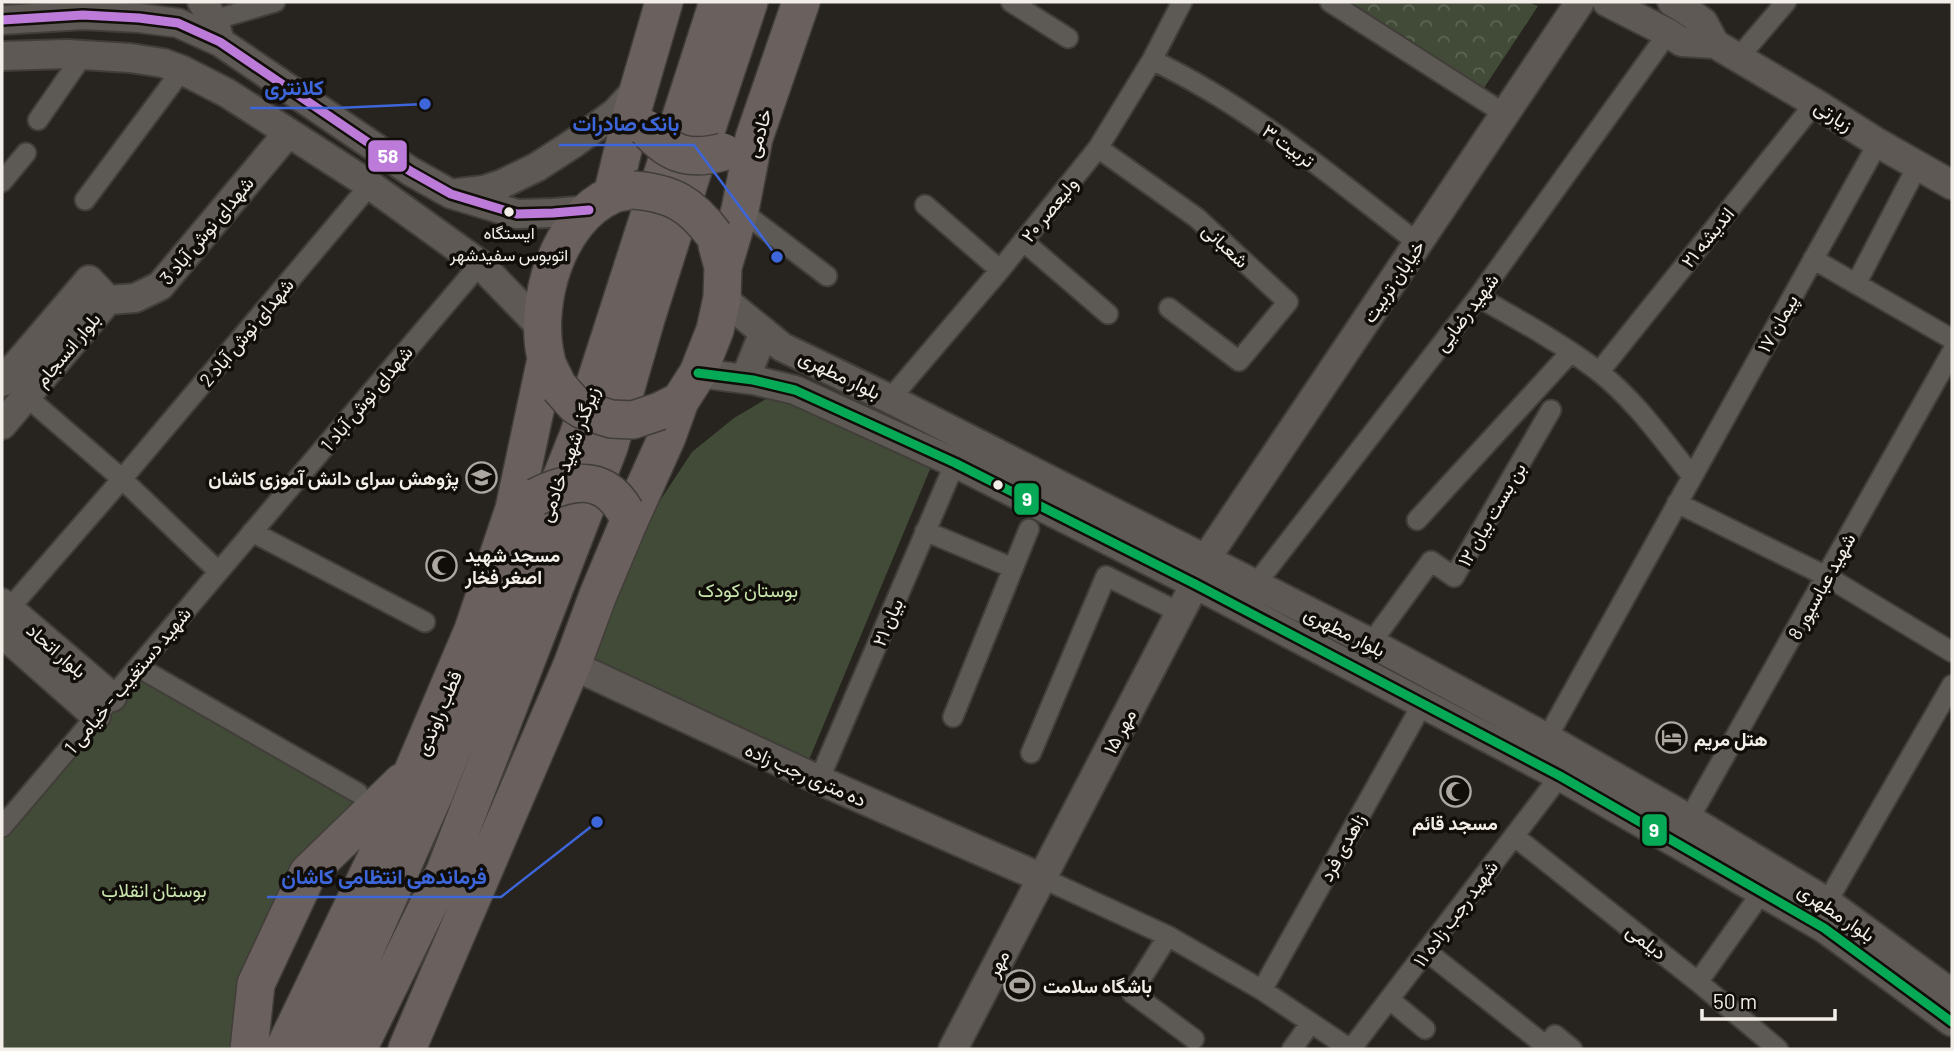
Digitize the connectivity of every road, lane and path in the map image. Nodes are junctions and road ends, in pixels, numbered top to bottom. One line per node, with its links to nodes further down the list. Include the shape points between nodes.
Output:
1 (275, 2): 16 (street)
2 (664, 2): 26 (highway)
3 (689, 2): 29 (highway, via 680,29 677,71)
4 (718, 2): 29 (highway, زیرگذر شهید خادمی)
5 (749, 2): 29 (highway, زیرگذر شهید خادمی)
6 (771, 2): 29 (highway)
7 (801, 2): 29 (highway, خادمی)
8 (1011, 2): 18 (street)
9 (1182, 2): 23 (street, ولیعصر ۲۰)
10 (1330, 2): 27 (street)
11 (1580, 2): 27 (main road, خیابان تربیت)
12 (1607, 2): 17 (main road, زیارتی)
13 (1672, 2): 19 (main road, زیارتی, via 1703,22)
14 (1786, 2): 22 (street)
15 (2, 20): 16 (main road, via 83,15 178,23)
16 (212, 21): 38 (main road, via 410,171)
17 (1668, 33): 19 (main road, زیارتی, via 1682,42); 51 (street, شهید رضایی)
18 (1068, 38)
19 (1715, 44): 22 (main road, زیارتی)
20 (83, 55): 21 (main road); 24 (main road, via 130,58); 28 (street)
21 (2, 56)
22 (1739, 57): 25 (main road, زیارتی)
23 (1152, 60): 32 (street, ولیعصر ۲۰); 44 (street, تربیت ۳, via 1187,76 1263,125)
24 (182, 71): 30 (main road, via 227,93); 40 (street)
25 (1815, 103): 31 (main road, زیارتی); 60 (street, اندیشه ۲۱)
26 (640, 107): 29 (highway, bridge, via 658,142 689,156 706,156); 38 (main road, via 615,113 537,167 502,184); 39 (highway)
27 (1505, 114): 44 (main road, خیابان تربیت)
28 (38, 120)
29 (717, 131): 42 (highway, خادمی); 103 (highway, زیرگذر شهید خادمی, via 646,319 609,447); 105 (highway, زیرگذر شهید خادمی, via 578,436)
30 (288, 133): 36 (main road); 52 (main road, شهدای نوش آباد 3, via 160,286 135,298)
31 (1878, 143): 34 (main road, زیارتی); 45 (street, پیمان ۱۷)
32 (1098, 148): 43 (street, ولیعصر ۲۰); 53 (street, شعبانی, via 1197,218 1288,302 1239,361)
33 (26, 153): 35 (street)
34 (1918, 166): 37 (main road, زیارتی); 50 (street)
35 (2, 180)
36 (370, 185): 46 (main road); 70 (street, شهدای نوش آباد 2)
37 (1952, 185)
38 (451, 194): 39 (main road, via 517,214 553,213)
39 (612, 198): 47 (highway, bridge, via 655,192 681,201 701,218); 59 (highway, via 569,231 554,261 545,298)
40 (85, 200)
41 (925, 205): 48 (street)
42 (740, 210): 47 (highway, خادمی); 49 (street)
43 (1023, 240): 48 (street, ولیعصر ۲۰); 54 (street)
44 (1418, 243): 80 (main road, خیابان تربیت)
45 (1813, 259): 50 (street); 69 (street, پیمان ۱۷)
46 (480, 264): 59 (main road); 77 (street, شهدای نوش آباد 1)
47 (719, 267): 55 (main road, بلوار مطهری); 63 (highway, via 715,330)
48 (1000, 270): 65 (street, ولیعصر ۲۰)
49 (827, 276)
50 (1856, 284): 56 (street)
51 (1478, 298): 57 (street); 82 (street, شهید رضایی)
52 (108, 300): 61 (main road, بلوار انسجام, via 89,280); 64 (main road, بلوار انسجام)
53 (1169, 308)
54 (1108, 314)
55 (764, 332): 62 (main road); 65 (main road, بلوار مطهری, via 782,347)
56 (1952, 339)
57 (1570, 352): 60 (street); 74 (street)
58 (1952, 352): 81 (street, شهید عباسپور 8)
59 (549, 358): 63 (highway, bridge, via 575,405 611,419 633,420); 71 (highway, قطب راوندی)
60 (1599, 372): 69 (street, via 1640,412)
61 (2, 379)
62 (745, 379): 63 (main road, بلوار مطهری); 68 (main road, بلوار مطهری, via 795,390)
63 (679, 395): 73 (highway, via 667,437)
64 (27, 397): 67 (main road, بلوار انسجام); 70 (street)
65 (890, 399): 80 (main road, بلوار مطهری)
66 (1551, 410): 86 (street, بن بست بیان ۱۲, via 1454,577 1431,561)
67 (2, 425)
68 (955, 463): 76 (street, بیان ۲۱); 80 (main road, بلوار مطهری)
69 (1692, 476): 72 (street, پیمان ۱۷)
70 (122, 480): 79 (street); 84 (street, شهدای نوش آباد 2)
71 (525, 503): 73 (highway, bridge, via 554,488 581,482 607,489 618,498); 96 (highway, قطب راوندی)
72 (1677, 503): 81 (street); 94 (street, پیمان ۱۷)
73 (626, 518): 88 (highway)
74 (1417, 520)
75 (1029, 528): 78 (street)
76 (925, 531): 78 (street); 98 (street, بیان ۲۱)
77 (252, 533): 79 (street, شهید دستغیب - خیامی 1); 85 (street)
78 (1013, 568): 93 (street)
79 (218, 572): 89 (street, شهید دستغیب - خیامی 1)
80 (1200, 572): 82 (main road, بلوار مطهری); 83 (main road, مهر ۱۵); 91 (main road, بلوار مطهری)
81 (1826, 576): 87 (street); 100 (street, شهید عباسپور 8)
82 (1255, 585): 86 (main road, بلوار مطهری)
83 (1181, 613): 95 (street, via 1107,576); 104 (main road, مهر ۱۵)
84 (4, 615): 92 (main road, بلوار اتحاد)
85 (425, 622)
86 (1371, 643): 94 (main road, بلوار مطهری)
87 (1952, 652)
88 (572, 666): 98 (main road, ده متری رجب زاده); 124 (highway)
89 (138, 667): 92 (street, شهید دستغیب - خیامی 1); 99 (street)
90 (1952, 685): 107 (street)
91 (1423, 703): 97 (main road, بلوار مطهری); 111 (street, زاهدی فرد)
92 (104, 707): 101 (street, شهید دستغیب - خیامی 1)
93 (953, 718)
94 (1547, 738): 100 (main road, بلوار مطهری)
95 (1031, 753)
96 (413, 772): 119 (highway, قطب راوندی, via 375,860); 119 (highway, via 354,829)
97 (1560, 776): 102 (street, شهید رجب زاده ۱۱); 106 (main road, بلوار مطهری)
98 (819, 780): 104 (main road, ده متری رجب زاده)
99 (358, 793)
100 (1689, 819): 107 (main road, بلوار مطهری)
101 (2, 827)
102 (1514, 836): 109 (street, شهید رجب زاده ۱۱); 110 (street, دیلمی)
103 (445, 871): 122 (highway, زیرگذر شهید خادمی); 123 (highway, via 434,954)
104 (1042, 878): 108 (street); 125 (main road, مهر)
105 (394, 885): 120 (highway, via 352,946); 121 (highway, زیرگذر شهید خادمی)
106 (1762, 892): 110 (street); 114 (main road, بلوار مطهری, via 1824,928)
107 (1826, 902): 112 (main road, بلوار مطهری)
108 (1168, 936): 111 (street); 117 (street, via 1132,993)
109 (1426, 951): 113 (street, شهید رجب زاده ۱۱); 118 (street)
110 (1698, 982): 129 (street, دیلمی)
111 (1262, 990): 115 (street)
112 (1952, 993)
113 (1389, 999): 116 (street); 127 (street, شهید رجب زاده ۱۱)
114 (1952, 1022)
115 (1310, 1024): 126 (street); 127 (street)
116 (1425, 1029)
117 (1194, 1039)
118 (1548, 1043): 128 (street)
119 (261, 1048)
120 (302, 1049)
121 (321, 1049)
122 (358, 1049)
123 (385, 1049)
124 (407, 1049)
125 (953, 1049)
126 (1292, 1049)
127 (1350, 1049)
128 (1572, 1049)
129 (1778, 1049)

